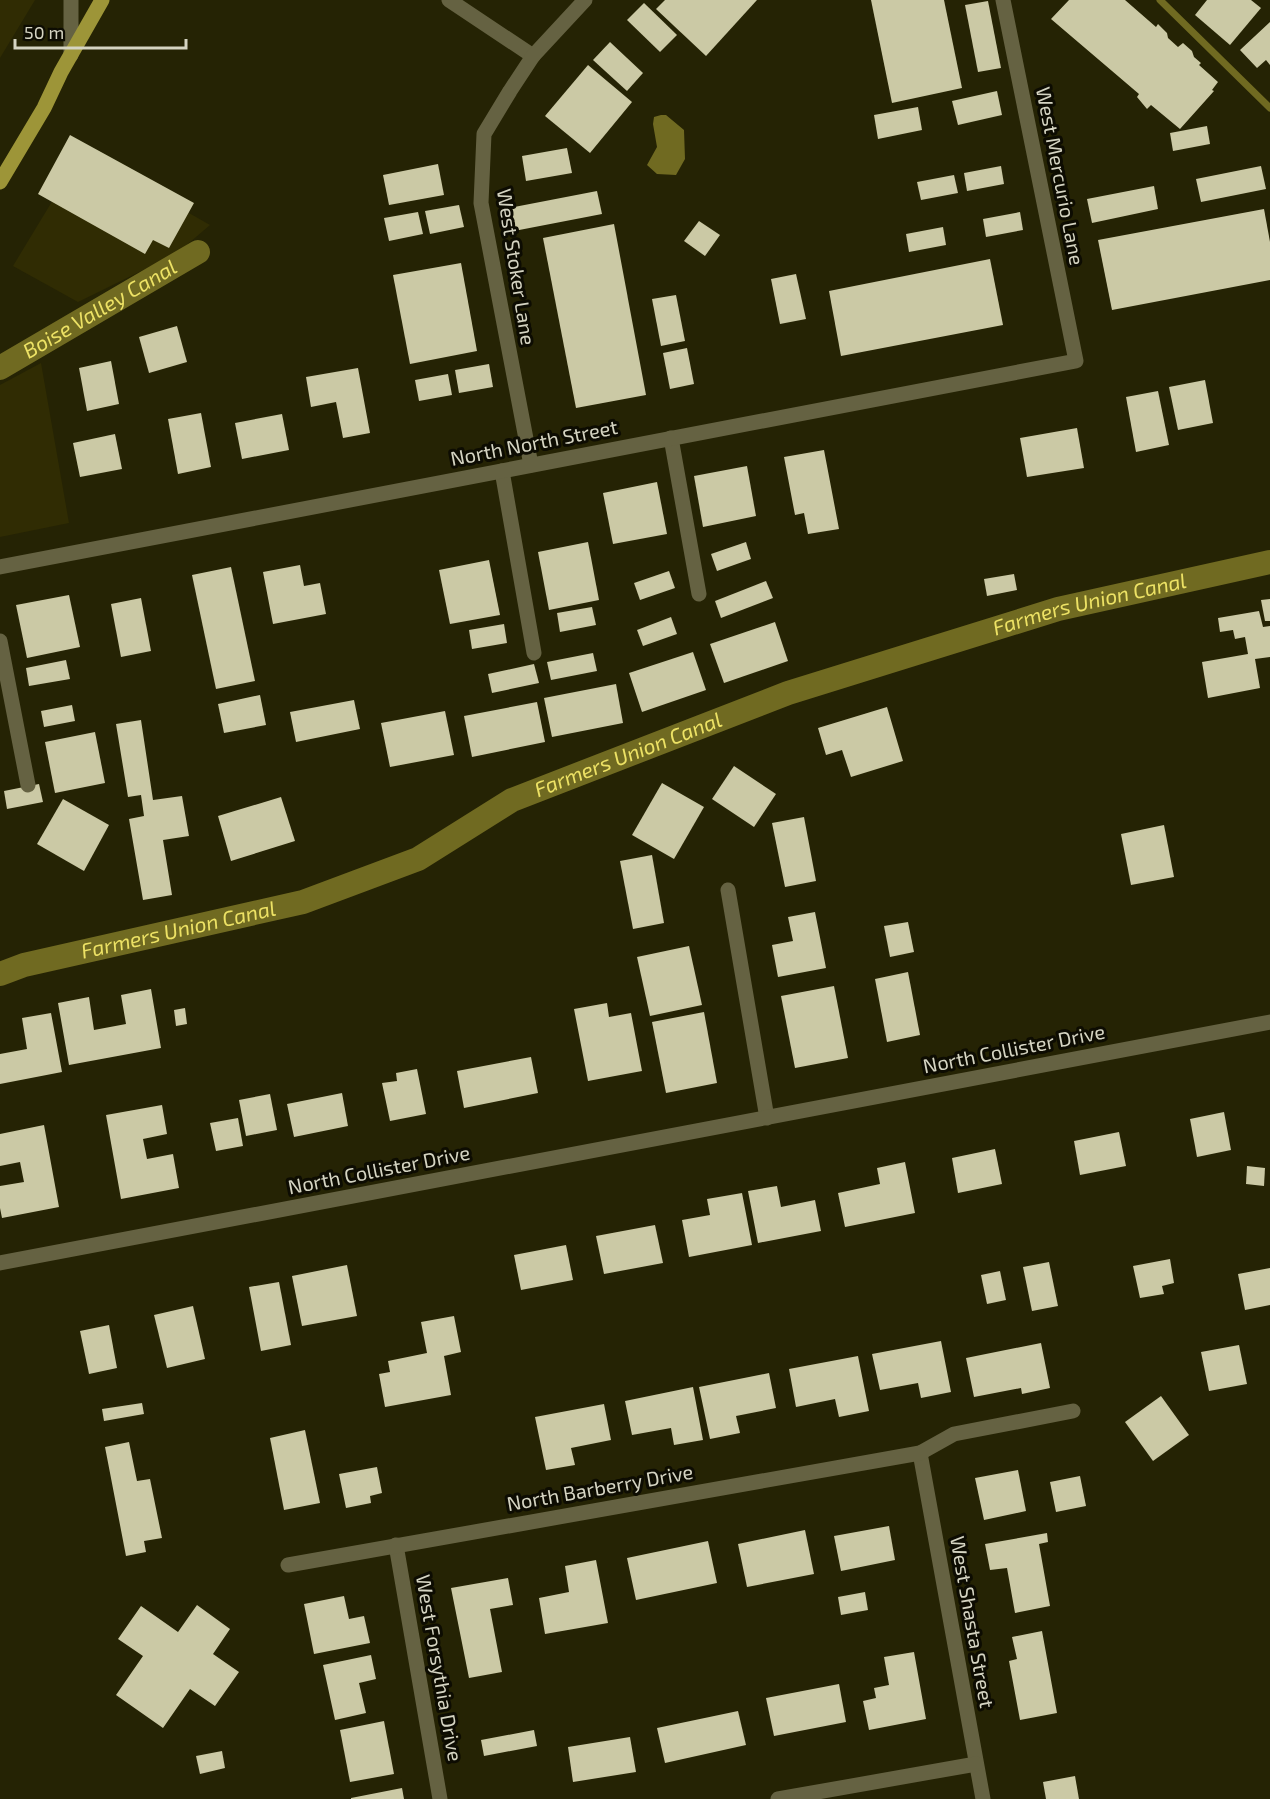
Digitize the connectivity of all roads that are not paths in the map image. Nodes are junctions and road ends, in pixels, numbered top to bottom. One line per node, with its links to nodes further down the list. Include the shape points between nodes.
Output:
1 (71, 0): 6 (street)
2 (102, 0): 6 (main road)
3 (449, 0): 7 (street)
4 (585, 0): 7 (street, West Stoker Lane)
5 (1003, 0): 9 (street, West Mercurio Lane)
6 (71, 56): 8 (main road)
7 (533, 56): 11 (street, West Stoker Lane, via 484,134 481,203)
8 (0, 182)
9 (1076, 361): 10 (street, North North Street)
10 (671, 438): 11 (street, North North Street); 14 (street)
11 (531, 465): 12 (street, North North Street)
12 (501, 471): 13 (street, North North Street); 16 (street)
13 (0, 567)
14 (699, 594)
15 (0, 641): 17 (street)
16 (534, 653)
17 (28, 785)
18 (728, 890): 20 (street)
19 (1270, 1022): 20 (street, North Collister Drive)
20 (767, 1118): 21 (street, North Collister Drive)
21 (0, 1263)
22 (1073, 1411): 23 (street, North Barberry Drive, via 954,1434)
23 (920, 1453): 24 (street, North Barberry Drive); 26 (street, West Shasta Street)
24 (396, 1545): 25 (street, North Barberry Drive); 27 (street, West Forsythia Drive)
25 (288, 1565)
26 (976, 1764): 28 (street); 29 (street, West Shasta Street)
27 (440, 1799)
28 (778, 1799)
29 (983, 1799)

